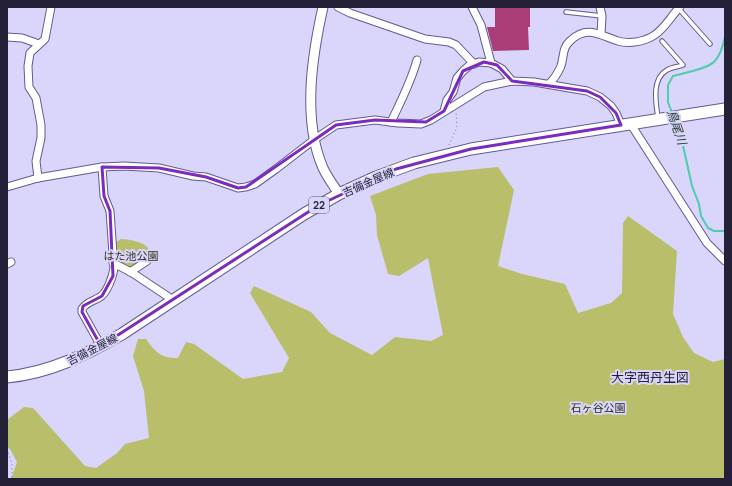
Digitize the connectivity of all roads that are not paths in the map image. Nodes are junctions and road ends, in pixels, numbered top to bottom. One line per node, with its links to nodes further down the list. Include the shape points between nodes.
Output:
1 (51, 7): 12 (street, via 44,39)
2 (323, 7): 24 (street, via 312,77 311,105)
3 (338, 7): 16 (street, via 425,39 449,42 456,45)
4 (472, 7): 15 (street, via 482,25)
5 (600, 7): 8 (street)
6 (679, 7): 9 (street, via 663,28 648,39 623,42); 13 (lane)
7 (566, 12): 8 (lane)
8 (602, 16): 9 (street)
9 (601, 34): 18 (street, via 583,33 570,41 564,50 559,71)
10 (7, 37): 12 (street, via 22,38)
11 (662, 41): 21 (lane, via 683,65 667,70 658,80 656,94)
12 (39, 44): 26 (street, via 30,53 28,66 29,87 36,98 42,125 36,161)
13 (710, 44)
14 (417, 60): 22 (street, via 408,88)
15 (491, 63): 16 (street); 17 (street, via 502,69)
16 (474, 64): 20 (street, via 457,78)
17 (512, 81): 18 (street); 20 (street, via 484,87)
18 (549, 84): 23 (street, via 587,91 600,97)
19 (725, 108): 21 (main road, 吉備金屋線 / 22)
20 (444, 111): 22 (street, via 421,124)
21 (662, 118): 23 (main road, 吉備金屋線 / 22)
22 (391, 122): 24 (street, via 375,120 336,125)
23 (626, 124): 28 (main road, 吉備金屋線 / 22, via 443,155 396,169); 30 (street, via 707,243)
24 (315, 139): 25 (street, via 246,188 159,168); 28 (street, via 324,170)
25 (102, 167): 26 (street); 31 (street, via 104,196 110,211)
26 (38, 178): 27 (street)
27 (7, 187)
28 (339, 194): 33 (main road, 吉備金屋線 / 22)
29 (147, 261): 32 (street)
30 (725, 261)
31 (113, 263): 32 (street); 34 (street, via 113,276 102,296 82,309)
32 (130, 272): 33 (street)
33 (173, 300): 34 (main road, 吉備金屋線 / 22)
34 (101, 346): 35 (main road, 吉備金屋線 / 22, via 59,365)
35 (7, 376)

